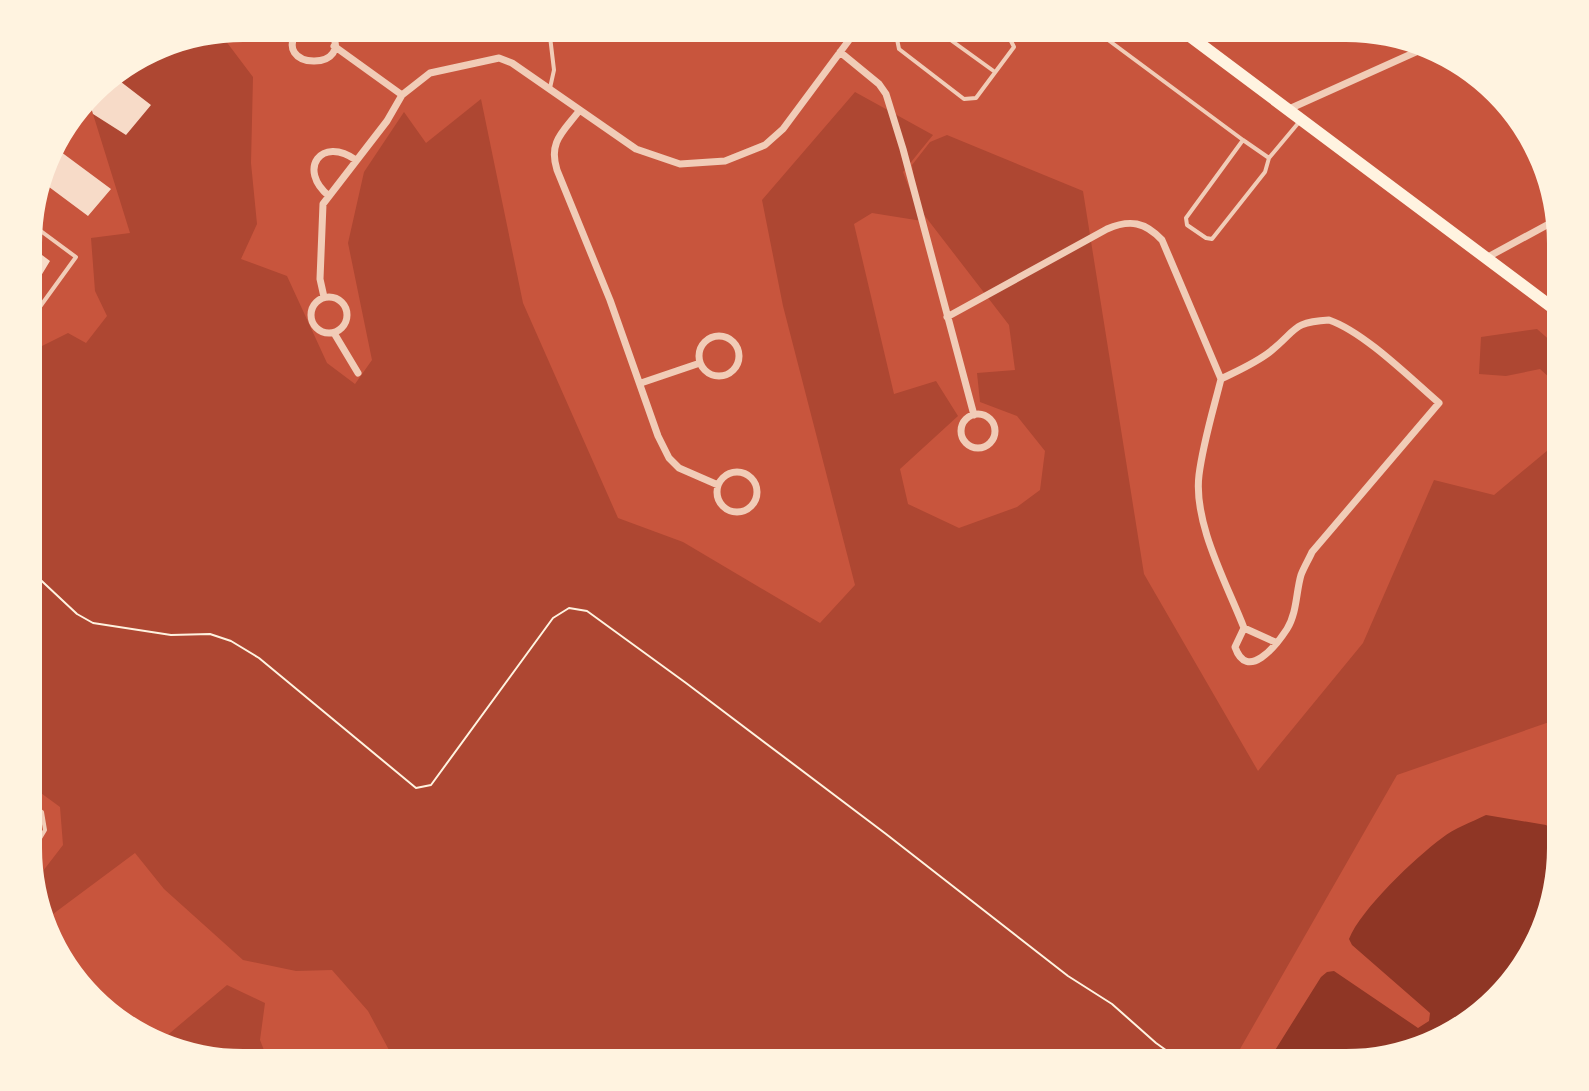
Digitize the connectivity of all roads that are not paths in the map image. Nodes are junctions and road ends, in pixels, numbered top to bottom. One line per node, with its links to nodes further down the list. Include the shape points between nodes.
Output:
1 (293, 42): 10 (street, via 298,55 309,62 322,62)
2 (333, 42): 10 (street)
3 (551, 42): 14 (lane, via 554,70)
4 (848, 42): 11 (street)
5 (898, 42): 13 (lane, via 899,49 964,99 976,98)
6 (953, 42): 13 (lane)
7 (1012, 42): 13 (lane, via 1014,47)
8 (1111, 42): 19 (lane)
9 (1198, 42): 16 (main road)
10 (334, 46): 15 (street)
11 (840, 52): 17 (street, via 783,129 765,145 725,161 680,164 651,156); 29 (street, via 886,94)
12 (1412, 54): 16 (street)
13 (995, 72)
14 (549, 90): 15 (street, via 499,58 430,73); 17 (street)
15 (402, 95): 21 (street)
16 (1289, 109): 18 (main road)
17 (579, 111): 34 (street, via 552,153)
18 (1301, 119): 20 (lane); 25 (main road)
19 (1243, 140): 20 (lane); 20 (lane, via 1186,218 1187,225 1212,239 1265,172)
20 (1269, 158)
21 (356, 160): 22 (street); 22 (street, via 333,151 317,159 313,172)
22 (329, 196): 26 (street, via 323,204)
23 (1546, 225): 25 (street)
24 (43, 232): 27 (lane, via 76,257)
25 (1486, 258): 28 (main road)
26 (324, 297): 30 (street, via 338,299 346,309 344,326); 30 (street, via 312,307 311,319 322,332)
27 (42, 304)
28 (1547, 304)
29 (947, 317): 33 (street, via 1107,229 1124,221 1138,223 1150,227 1174,262); 35 (street)
30 (334, 333): 32 (street)
31 (700, 363): 31 (street, via 701,348 709,339 727,338 737,347 739,360 725,375 712,375); 34 (street)
32 (358, 373)
33 (1221, 379): 37 (street, via 1199,477 1200,506); 38 (street, via 1271,352 1297,326 1329,320 1343,324 1439,403 1312,552 1287,628)
34 (641, 383): 36 (street, via 669,458)
35 (974, 415): 35 (street, via 987,417 994,425 993,441 984,448 968,445 962,435 963,424)
36 (718, 485): 36 (street, via 719,501 728,510 747,509 755,499 753,481 742,473 730,474)
37 (1244, 628): 38 (street); 38 (street, via 1235,647 1244,661 1263,658)
38 (1275, 642)
39 (42, 812): 40 (lane)
40 (42, 835)

